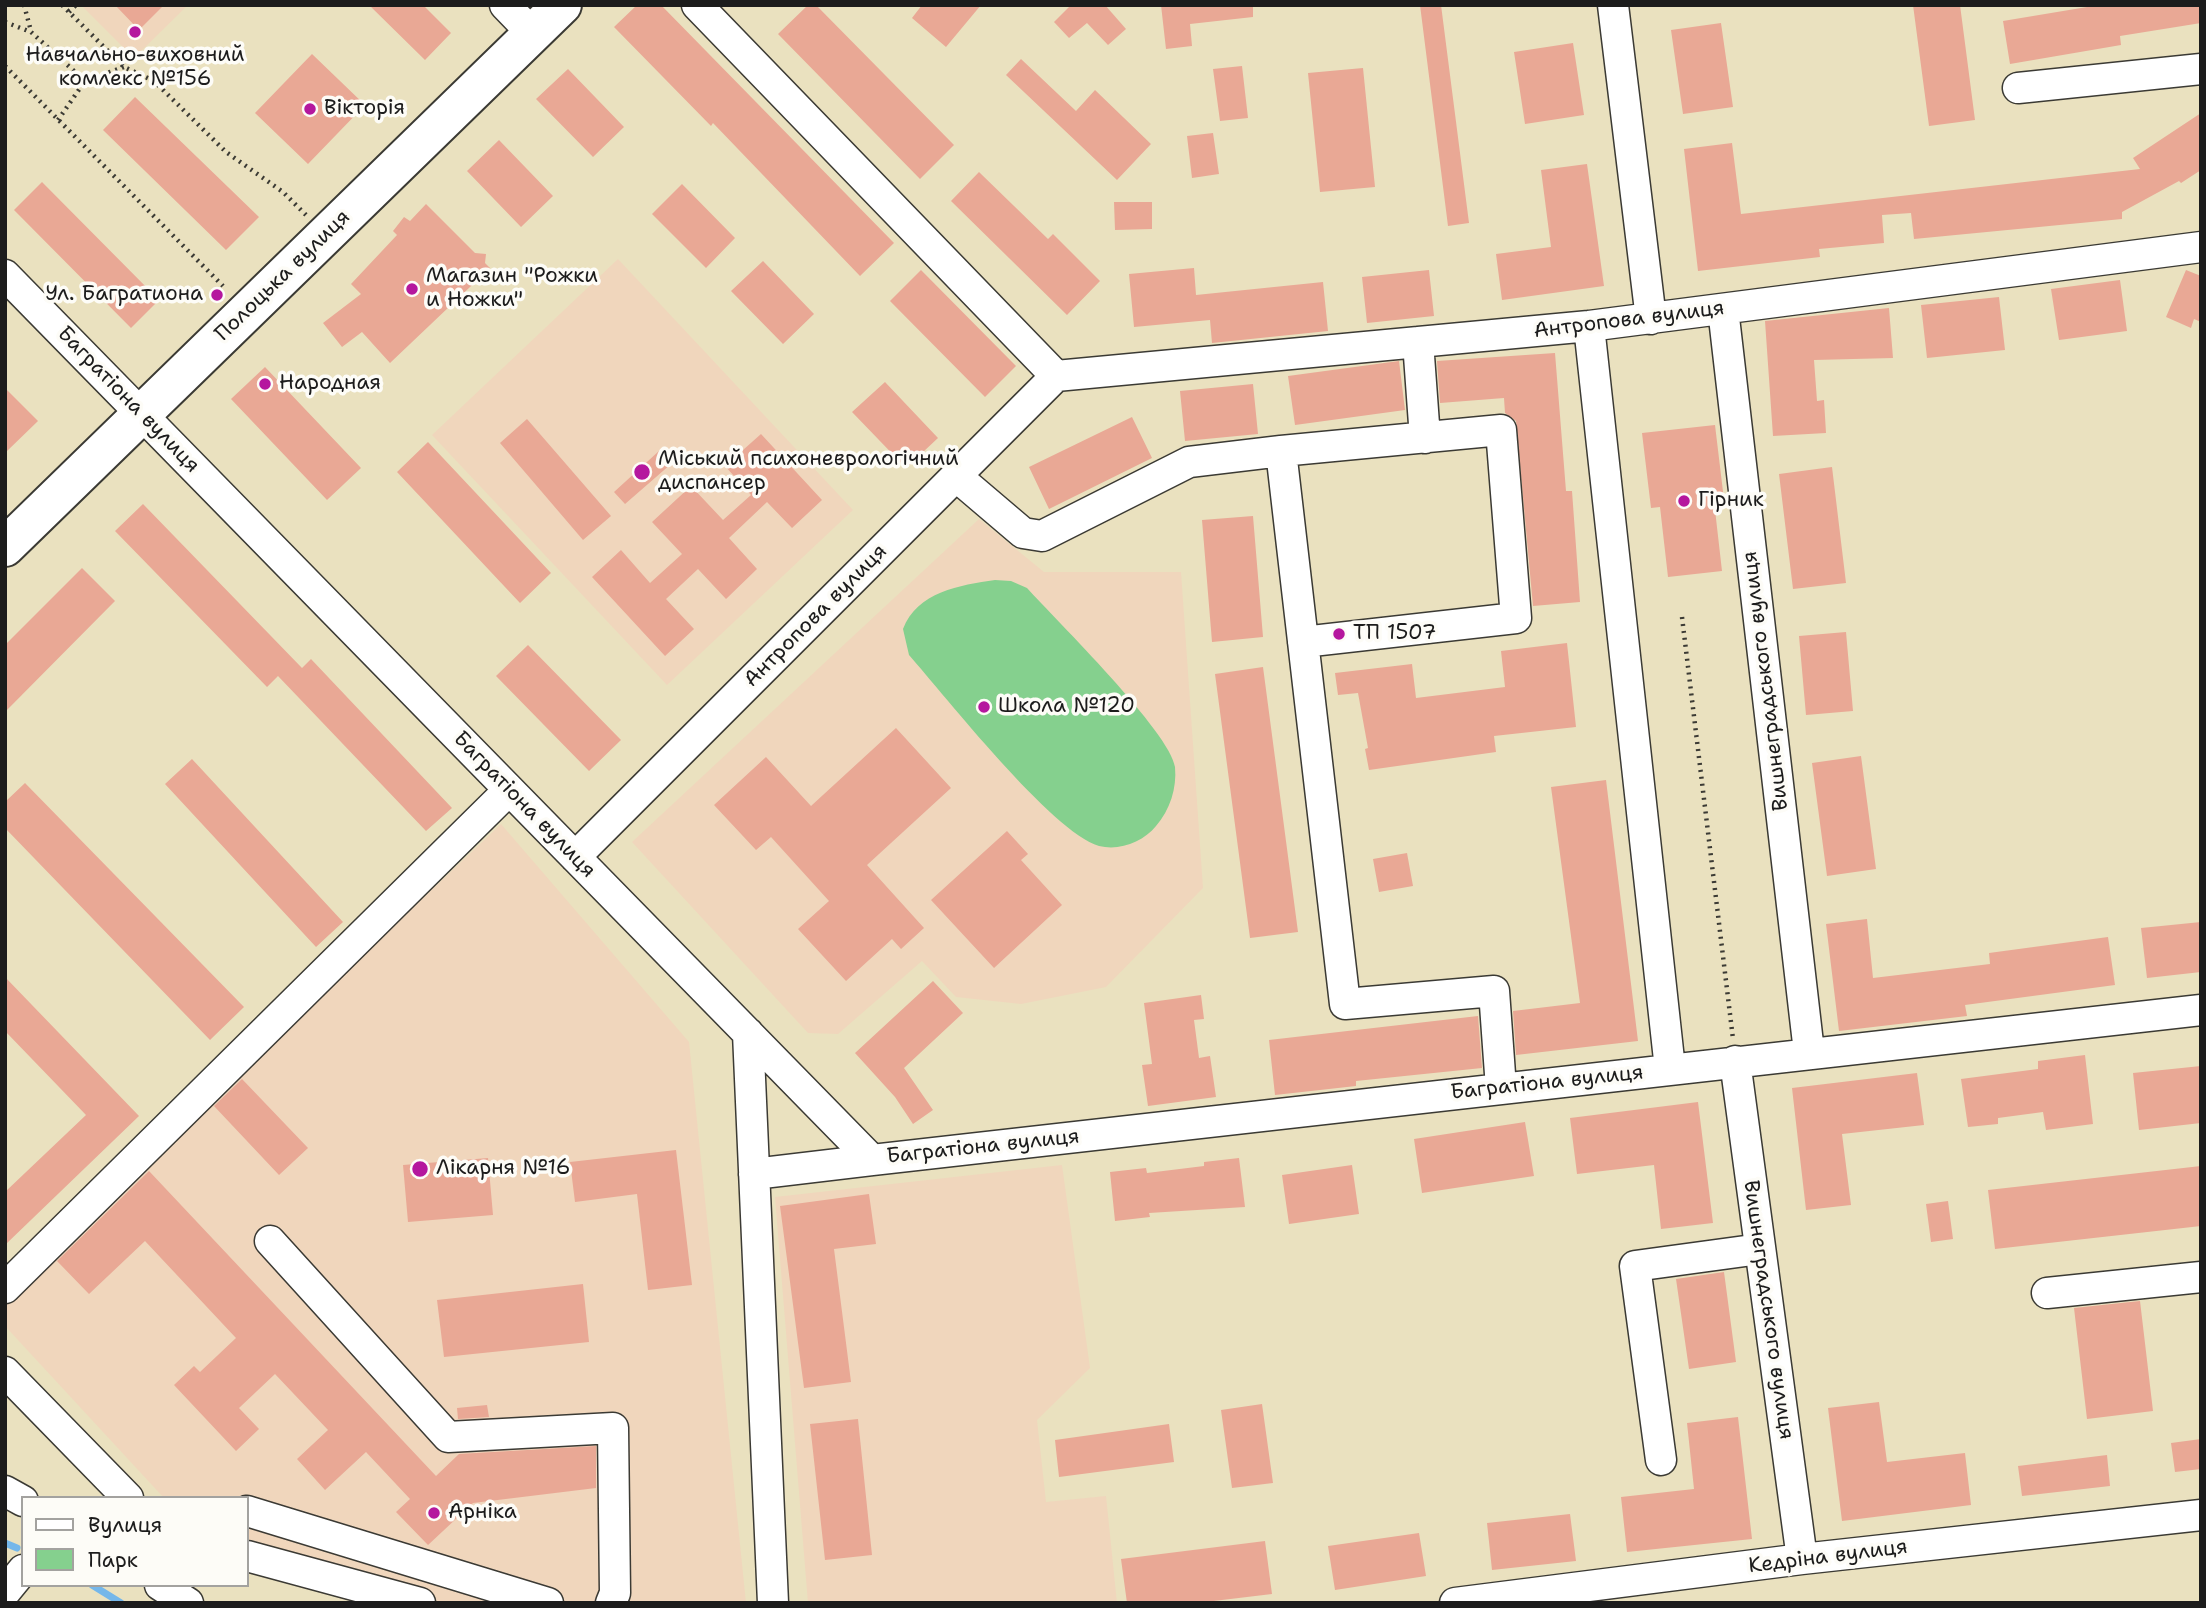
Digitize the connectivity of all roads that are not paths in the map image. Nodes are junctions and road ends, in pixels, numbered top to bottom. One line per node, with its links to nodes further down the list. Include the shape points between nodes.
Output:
1 (505, 5): 5 (street)
2 (562, 5): 5 (main road, Полоцька вулиця)
3 (698, 5): 14 (street)
4 (1613, 5): 11 (street)
5 (533, 33): 15 (main road, Полоцька вулиця)
6 (2201, 69): 7 (street)
7 (2018, 88)
8 (2201, 247): 10 (street, Антропова вулиця)
9 (5, 275): 15 (street, Багратіона вулиця)
10 (1723, 309): 11 (street, Антропова вулиця); 25 (street, Вишнеградського вулиця)
11 (1651, 319): 12 (street, Антропова вулиця)
12 (1589, 326): 13 (street, Антропова вулиця); 27 (street)
13 (1418, 342): 14 (street, Антропова вулиця); 16 (street)
14 (1056, 376): 18 (street, Антропова вулиця)
15 (141, 414): 19 (main road, Полоцька вулиця); 21 (street, Багратіона вулиця)
16 (1425, 438): 17 (street); 20 (street, via 1501,430 1516,618)
17 (1281, 451): 18 (street, via 1189,462 1042,536 1023,533); 20 (street)
18 (956, 475): 22 (street, Антропова вулиця)
19 (5, 547)
20 (1303, 642): 28 (street, via 1345,1004 1494,991)
21 (509, 790): 22 (street, Багратіона вулиця); 34 (street)
22 (575, 857): 24 (street, Багратіона вулиця)
23 (2201, 1010): 25 (street, Багратіона вулиця)
24 (748, 1033): 29 (street, Багратіона вулиця); 30 (street)
25 (1809, 1052): 26 (street, Багратіона вулиця)
26 (1735, 1061): 27 (street, Багратіона вулиця); 32 (street, Вишнеградського вулиця)
27 (1670, 1069): 28 (street, Багратіона вулиця)
28 (1501, 1088): 29 (street, Багратіона вулиця)
29 (872, 1160): 30 (street)
30 (754, 1174): 52 (street)
31 (270, 1241): 51 (street, via 448,1437 613,1429 615,1593)
32 (1760, 1249): 37 (street, via 1635,1266); 44 (street, Вишнеградського вулиця)
33 (2201, 1277): 35 (street)
34 (5, 1288)
35 (2047, 1293)
36 (5, 1372): 39 (street)
37 (1661, 1460)
38 (5, 1491): 40 (street)
39 (126, 1496)
40 (21, 1500)
41 (248, 1511): 50 (street)
42 (2201, 1515): 44 (street, Кедріна вулиця)
43 (248, 1556): 49 (street)
44 (1802, 1559): 53 (street, Кедріна вулиця)
45 (21, 1572): 47 (street)
46 (163, 1587): 48 (street)
47 (5, 1592)
48 (188, 1603)
49 (420, 1603)
50 (548, 1603)
51 (611, 1603)
52 (773, 1603)
53 (1455, 1603)

